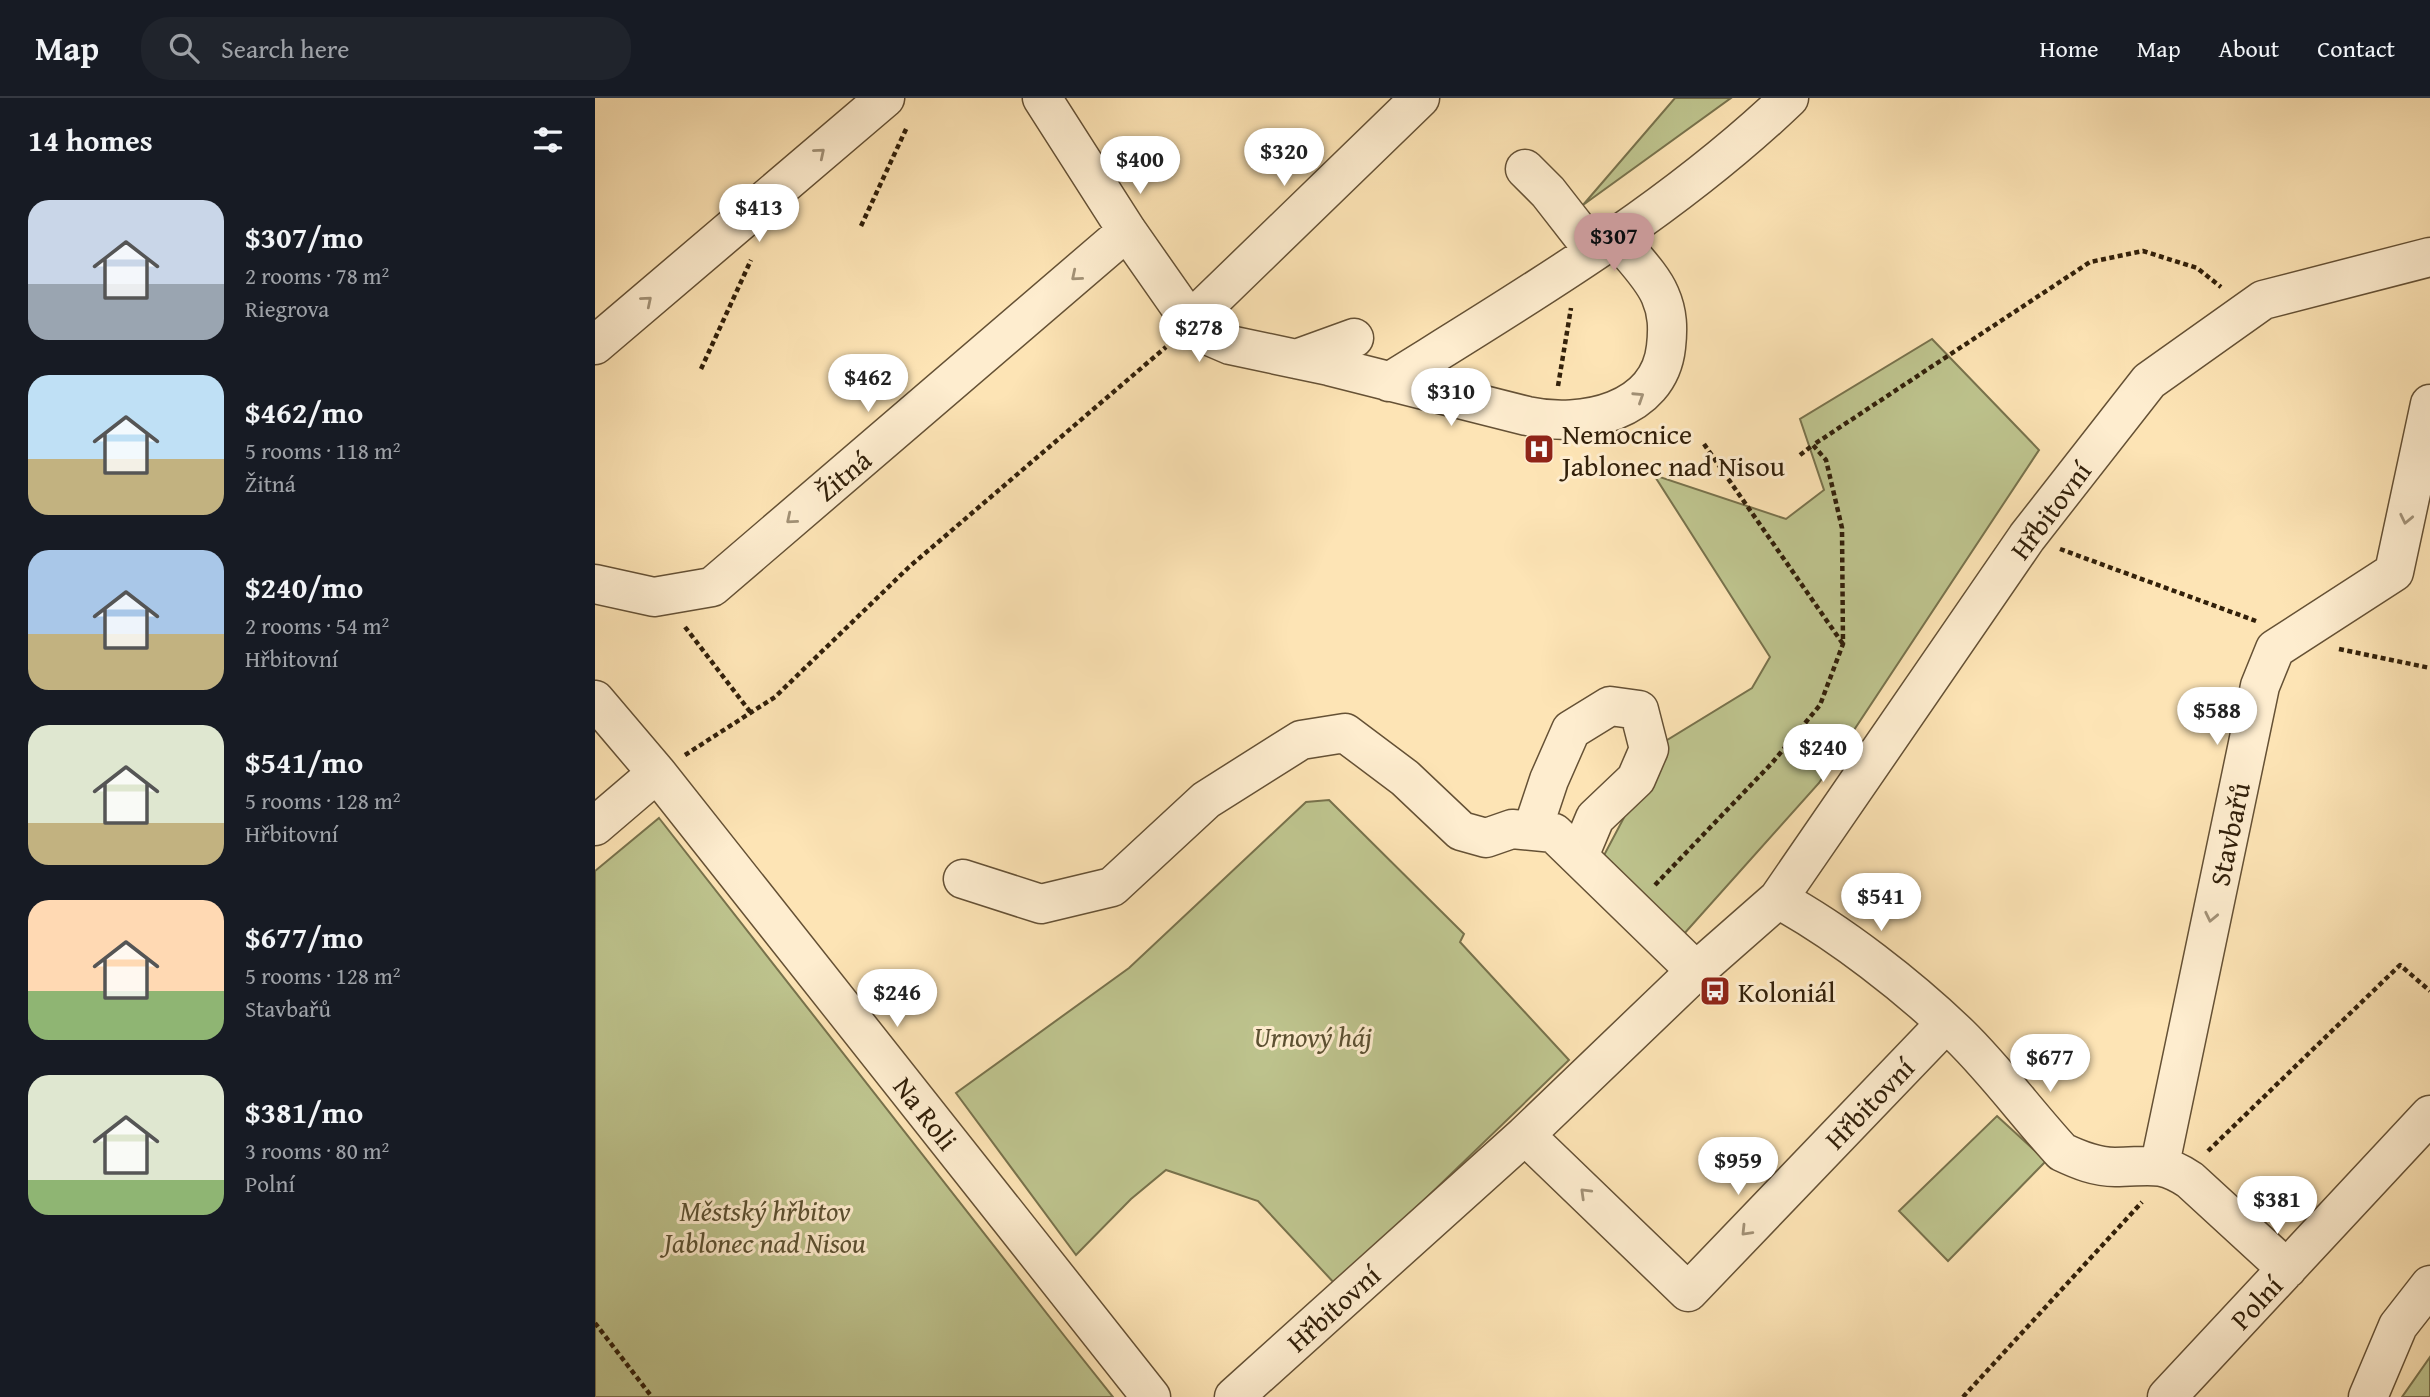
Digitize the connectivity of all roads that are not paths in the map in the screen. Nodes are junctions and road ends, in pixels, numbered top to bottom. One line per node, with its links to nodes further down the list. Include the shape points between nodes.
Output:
1 (1042, 98): 6 (street)
2 (1419, 98): 9 (street)
3 (1789, 98): 7 (street, via 1738,146)
4 (897, 110): 11 (street, one-way to 4)
5 (1536, 181): 7 (street)
6 (1127, 231): 9 (street); 15 (street, Žitná, one-way to 15, via 712,587 661,596)
7 (1596, 250): 13 (street); 13 (street, one-way to 7, via 1540,419 1592,418 1626,406 1650,390 1664,367 1669,325 1660,294)
8 (2430, 257): 22 (street, Hřbitovní, via 2263,299 2149,381 2027,537)
9 (1190, 321): 12 (street, via 1230,345)
10 (1354, 338): 12 (street)
11 (595, 345)
12 (1296, 359): 13 (street)
13 (1389, 382)
14 (2430, 404): 27 (street, Stavbařů, one-way to 27, via 2394,572 2275,649 2260,686)
15 (595, 584)
16 (595, 700): 17 (street, Na Roli)
17 (657, 773): 18 (street); 30 (street, Na Roli)
18 (595, 826)
19 (1532, 831): 20 (street, via 1554,833); 20 (street, via 1571,730 1610,706 1639,710 1649,749 1636,779 1595,818); 21 (street, via 1513,829 1486,838 1461,831 1405,778 1345,733 1301,740 1206,800 1112,887 1041,904)
20 (1579, 856): 23 (street)
21 (963, 879)
22 (1778, 899): 23 (street, Hřbitovní); 24 (street, via 1891,977)
23 (1696, 971): 26 (street, Hřbitovní)
24 (1946, 1023): 26 (street, Hřbitovní, one-way to 26, via 1688,1292); 27 (street, via 2062,1152 2087,1163)
25 (2430, 1115): 28 (street, Polní)
26 (1525, 1135): 31 (street, Hřbitovní)
27 (2172, 1169): 28 (street)
28 (2287, 1269): 32 (street, Polní)
29 (2430, 1285): 33 (street, via 2397,1326)
30 (1151, 1397)
31 (1234, 1397)
32 (2167, 1397)
33 (2368, 1397)

